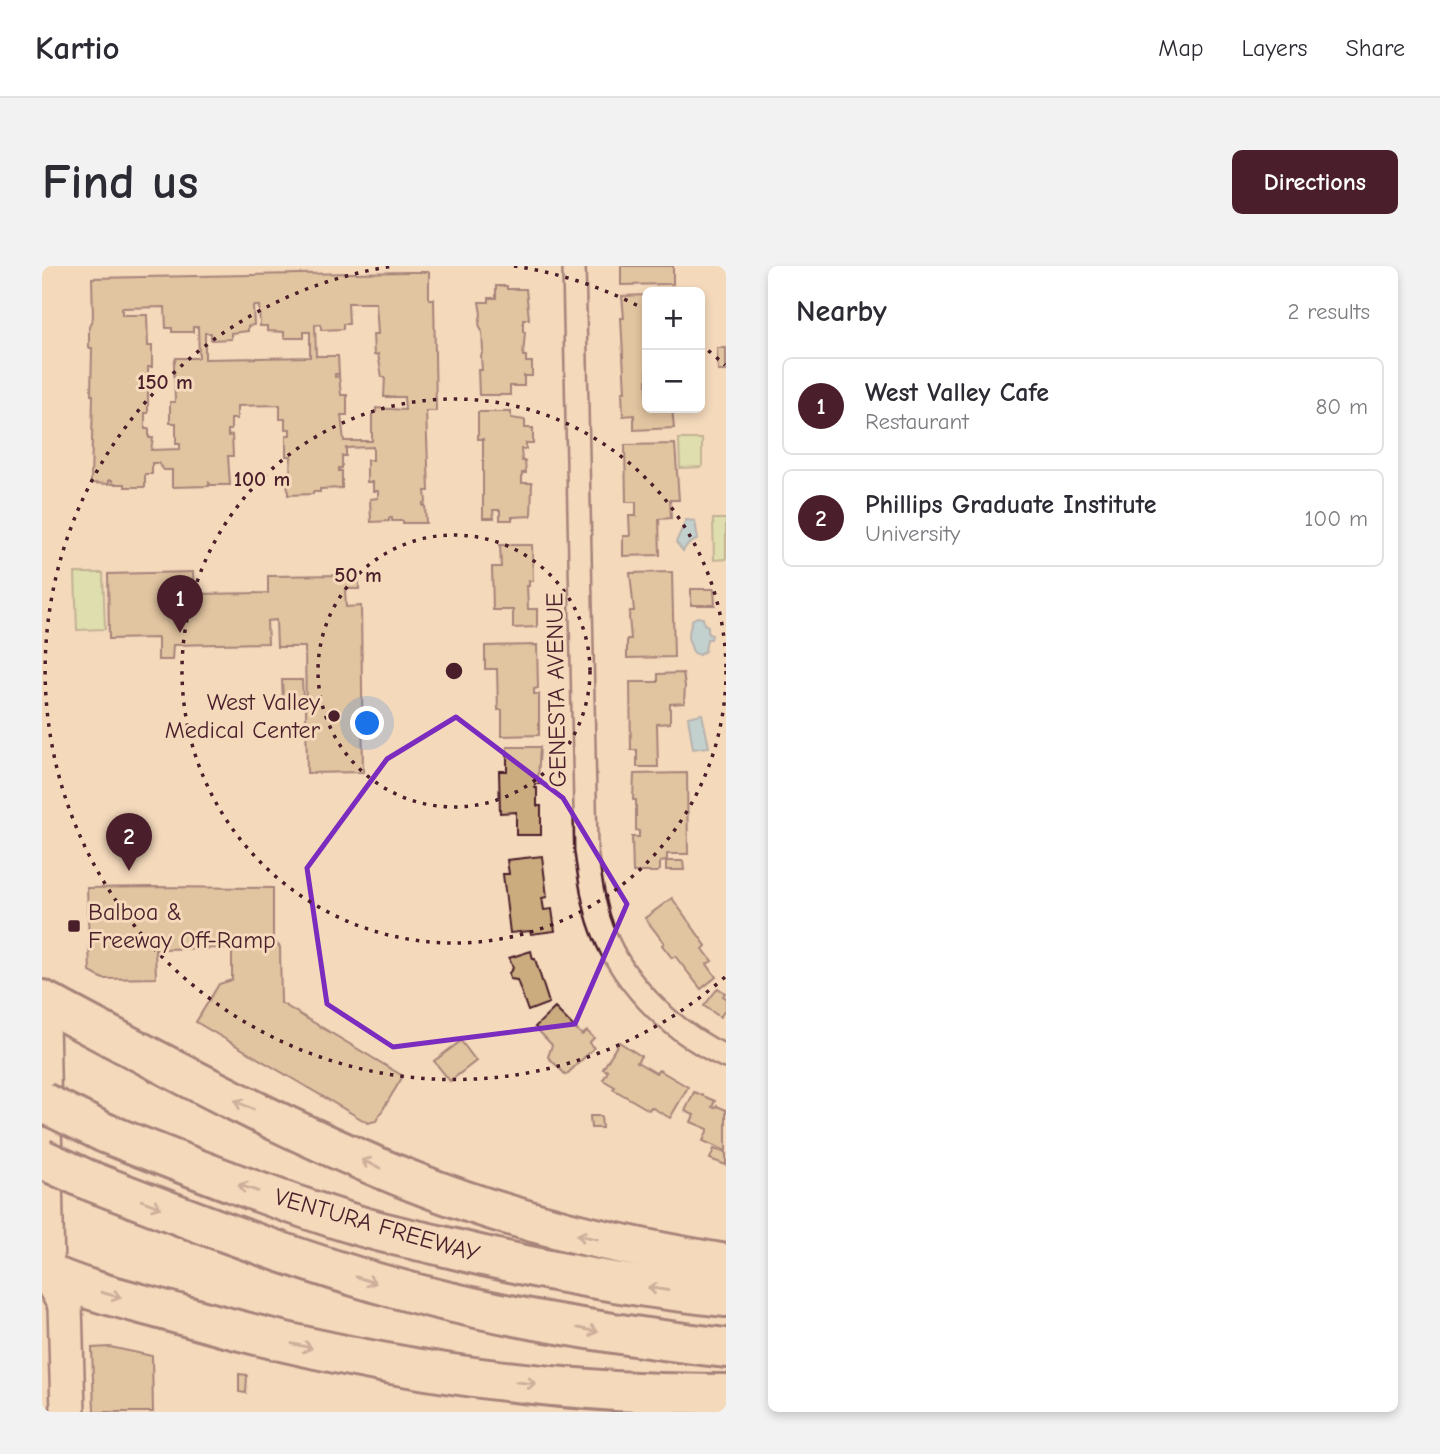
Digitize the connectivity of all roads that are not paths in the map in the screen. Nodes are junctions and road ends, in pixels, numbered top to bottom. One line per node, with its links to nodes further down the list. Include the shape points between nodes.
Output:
1 (574, 266): 4 (street, GENESTA AVENUE, via 586,838 591,886 614,954 637,989 667,1020)
2 (42, 1000): 7 (highway, one-way to 2, via 576,1234 415,1182 328,1146)
3 (42, 1018): 8 (main road)
4 (726, 1058)
5 (42, 1102): 9 (highway, VENTURA FREEWAY, one-way to 5, bridge, via 579,1277 361,1226 241,1186 105,1133)
6 (42, 1159): 10 (highway, one-way to 10, bridge, via 273,1251 379,1284 486,1311)
7 (726, 1264)
8 (44, 1274): 11 (highway, one-way to 11, via 218,1326 359,1359 569,1388); 12 (main road, via 65,1305)
9 (726, 1297)
10 (726, 1348)
11 (726, 1394)
12 (68, 1412)

